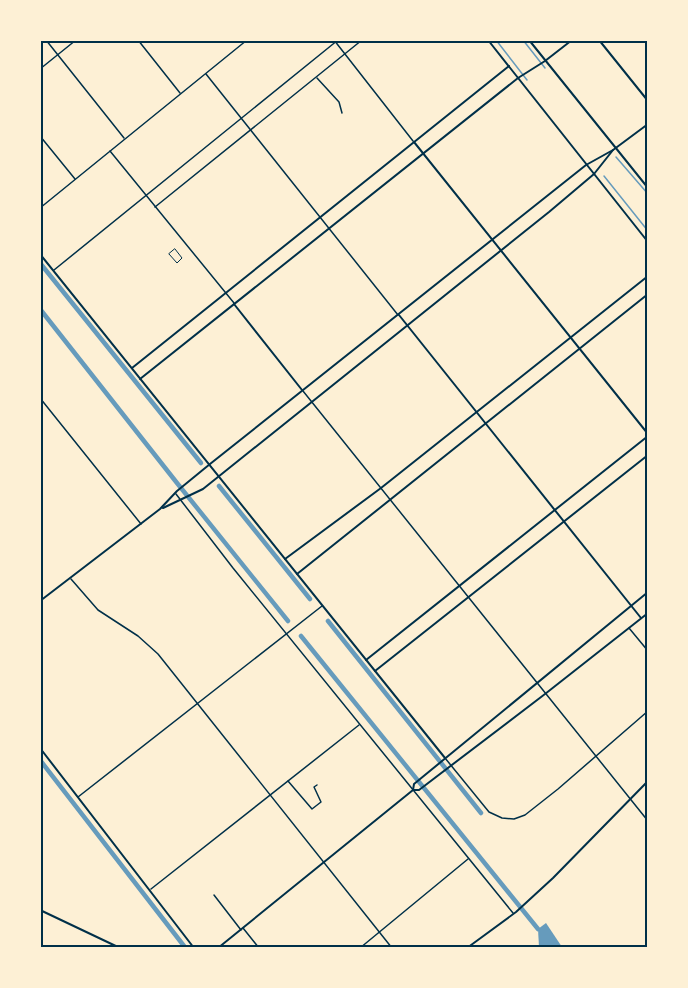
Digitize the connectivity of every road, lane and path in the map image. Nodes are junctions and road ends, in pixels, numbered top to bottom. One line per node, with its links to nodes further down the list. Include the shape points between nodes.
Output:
1 (46, 40): 12 (street)
2 (76, 40): 12 (street)
3 (138, 40): 19 (street)
4 (362, 40): 11 (street)
5 (488, 40): 14 (street)
6 (529, 40): 13 (street)
7 (572, 40): 13 (street)
8 (599, 40): 20 (street)
9 (246, 41): 16 (street)
10 (336, 41): 11 (street); 22 (street)
11 (345, 54): 17 (street); 27 (street)
12 (58, 55): 15 (street); 26 (street)
13 (545, 61): 18 (street); 28 (street)
14 (509, 66): 18 (street); 27 (street)
15 (40, 69)
16 (206, 74): 19 (street); 22 (street)
17 (316, 77): 21 (street, via 339,102); 24 (street)
18 (518, 78): 30 (street); 31 (street)
19 (181, 93): 26 (street)
20 (648, 101)
21 (342, 113)
22 (242, 118): 24 (street); 35 (street)
23 (648, 124): 28 (street)
24 (251, 130): 37 (street); 38 (street)
25 (40, 135): 33 (street)
26 (125, 140): 29 (street)
27 (414, 142): 30 (street); 38 (street)
28 (614, 150): 31 (street); 32 (street); 34 (street)
29 (111, 151): 33 (street); 35 (street)
30 (423, 154): 39 (street); 40 (street)
31 (586, 165): 32 (street); 40 (street)
32 (594, 174): 41 (street); 42 (street)
33 (75, 179): 36 (street)
34 (648, 188)
35 (146, 196): 37 (street); 44 (street)
36 (40, 207)
37 (155, 207): 46 (street)
38 (320, 217): 39 (street); 46 (street)
39 (329, 228): 48 (street); 49 (street)
40 (493, 240): 42 (street); 49 (street)
41 (648, 242)
42 (501, 250): 50 (street); 51 (street)
43 (40, 254): 44 (street)
44 (54, 271): 53 (street)
45 (648, 276): 51 (street)
46 (225, 293): 48 (street); 53 (street)
47 (648, 294): 52 (street)
48 (234, 304): 54 (street); 55 (street)
49 (399, 315): 50 (street); 55 (street)
50 (406, 325): 57 (street); 58 (street)
51 (570, 338): 52 (street); 58 (street)
52 (580, 349): 59 (street); 60 (street)
53 (132, 368): 54 (street)
54 (140, 379): 62 (street)
55 (302, 390): 57 (street); 62 (street)
56 (40, 398): 71 (street)
57 (311, 401): 63 (street); 64 (street)
58 (475, 411): 59 (street); 64 (street)
59 (485, 424): 67 (street); 69 (street)
60 (648, 435): 69 (street)
61 (648, 455): 70 (street)
62 (208, 465): 63 (street); 65 (street)
63 (217, 477): 66 (street); 72 (street)
64 (381, 488): 67 (street); 72 (street)
65 (176, 492): 66 (street); 68 (street)
66 (182, 500): 68 (street); 84 (street)
67 (390, 500): 73 (street); 75 (street)
68 (160, 509): 71 (street)
69 (554, 511): 70 (street); 75 (street)
70 (563, 522): 77 (street); 79 (street)
71 (141, 524): 74 (street)
72 (285, 559): 73 (street)
73 (297, 574): 80 (street)
74 (70, 579): 78 (street); 90 (street, via 98,610 148,644)
75 (459, 586): 77 (street); 86 (street)
76 (648, 592): 79 (street)
77 (468, 597): 87 (street); 88 (street)
78 (40, 601)
79 (630, 605): 82 (street); 88 (street)
80 (323, 606): 84 (street); 86 (street)
81 (648, 613): 82 (street)
82 (641, 618): 83 (street)
83 (629, 628): 85 (street); 89 (street)
84 (286, 634): 90 (street); 92 (street)
85 (648, 651)
86 (366, 660): 87 (street)
87 (375, 670): 95 (street)
88 (537, 683): 89 (street); 95 (street)
89 (545, 694): 94 (street); 96 (street)
90 (198, 703): 101 (street); 102 (street)
91 (648, 711): 94 (street)
92 (359, 724): 97 (street); 100 (street)
93 (40, 748): 102 (street)
94 (596, 757): 96 (street, via 538,806 514,819 489,812); 103 (street)
95 (445, 758): 96 (street); 100 (street, via 414,784)
96 (451, 765): 100 (street)
97 (288, 781): 99 (street, via 312,809 321,802 314,787); 101 (street)
98 (648, 781): 103 (street)
99 (317, 785)
100 (413, 790): 105 (street); 106 (street)
101 (271, 794): 106 (street); 107 (street)
102 (78, 797): 107 (street)
103 (630, 799): 104 (street); 110 (street)
104 (648, 821)
105 (468, 858): 110 (street); 112 (street)
106 (325, 863): 111 (street); 112 (street)
107 (150, 890): 113 (street)
108 (214, 896): 111 (street)
109 (40, 910): 114 (street)
110 (515, 913): 119 (street)
111 (242, 929): 115 (street); 116 (street)
112 (380, 931): 117 (street); 118 (street)
113 (192, 946)
114 (120, 948)
115 (218, 948)
116 (259, 948)
117 (360, 948)
118 (393, 948)
119 (467, 948)

